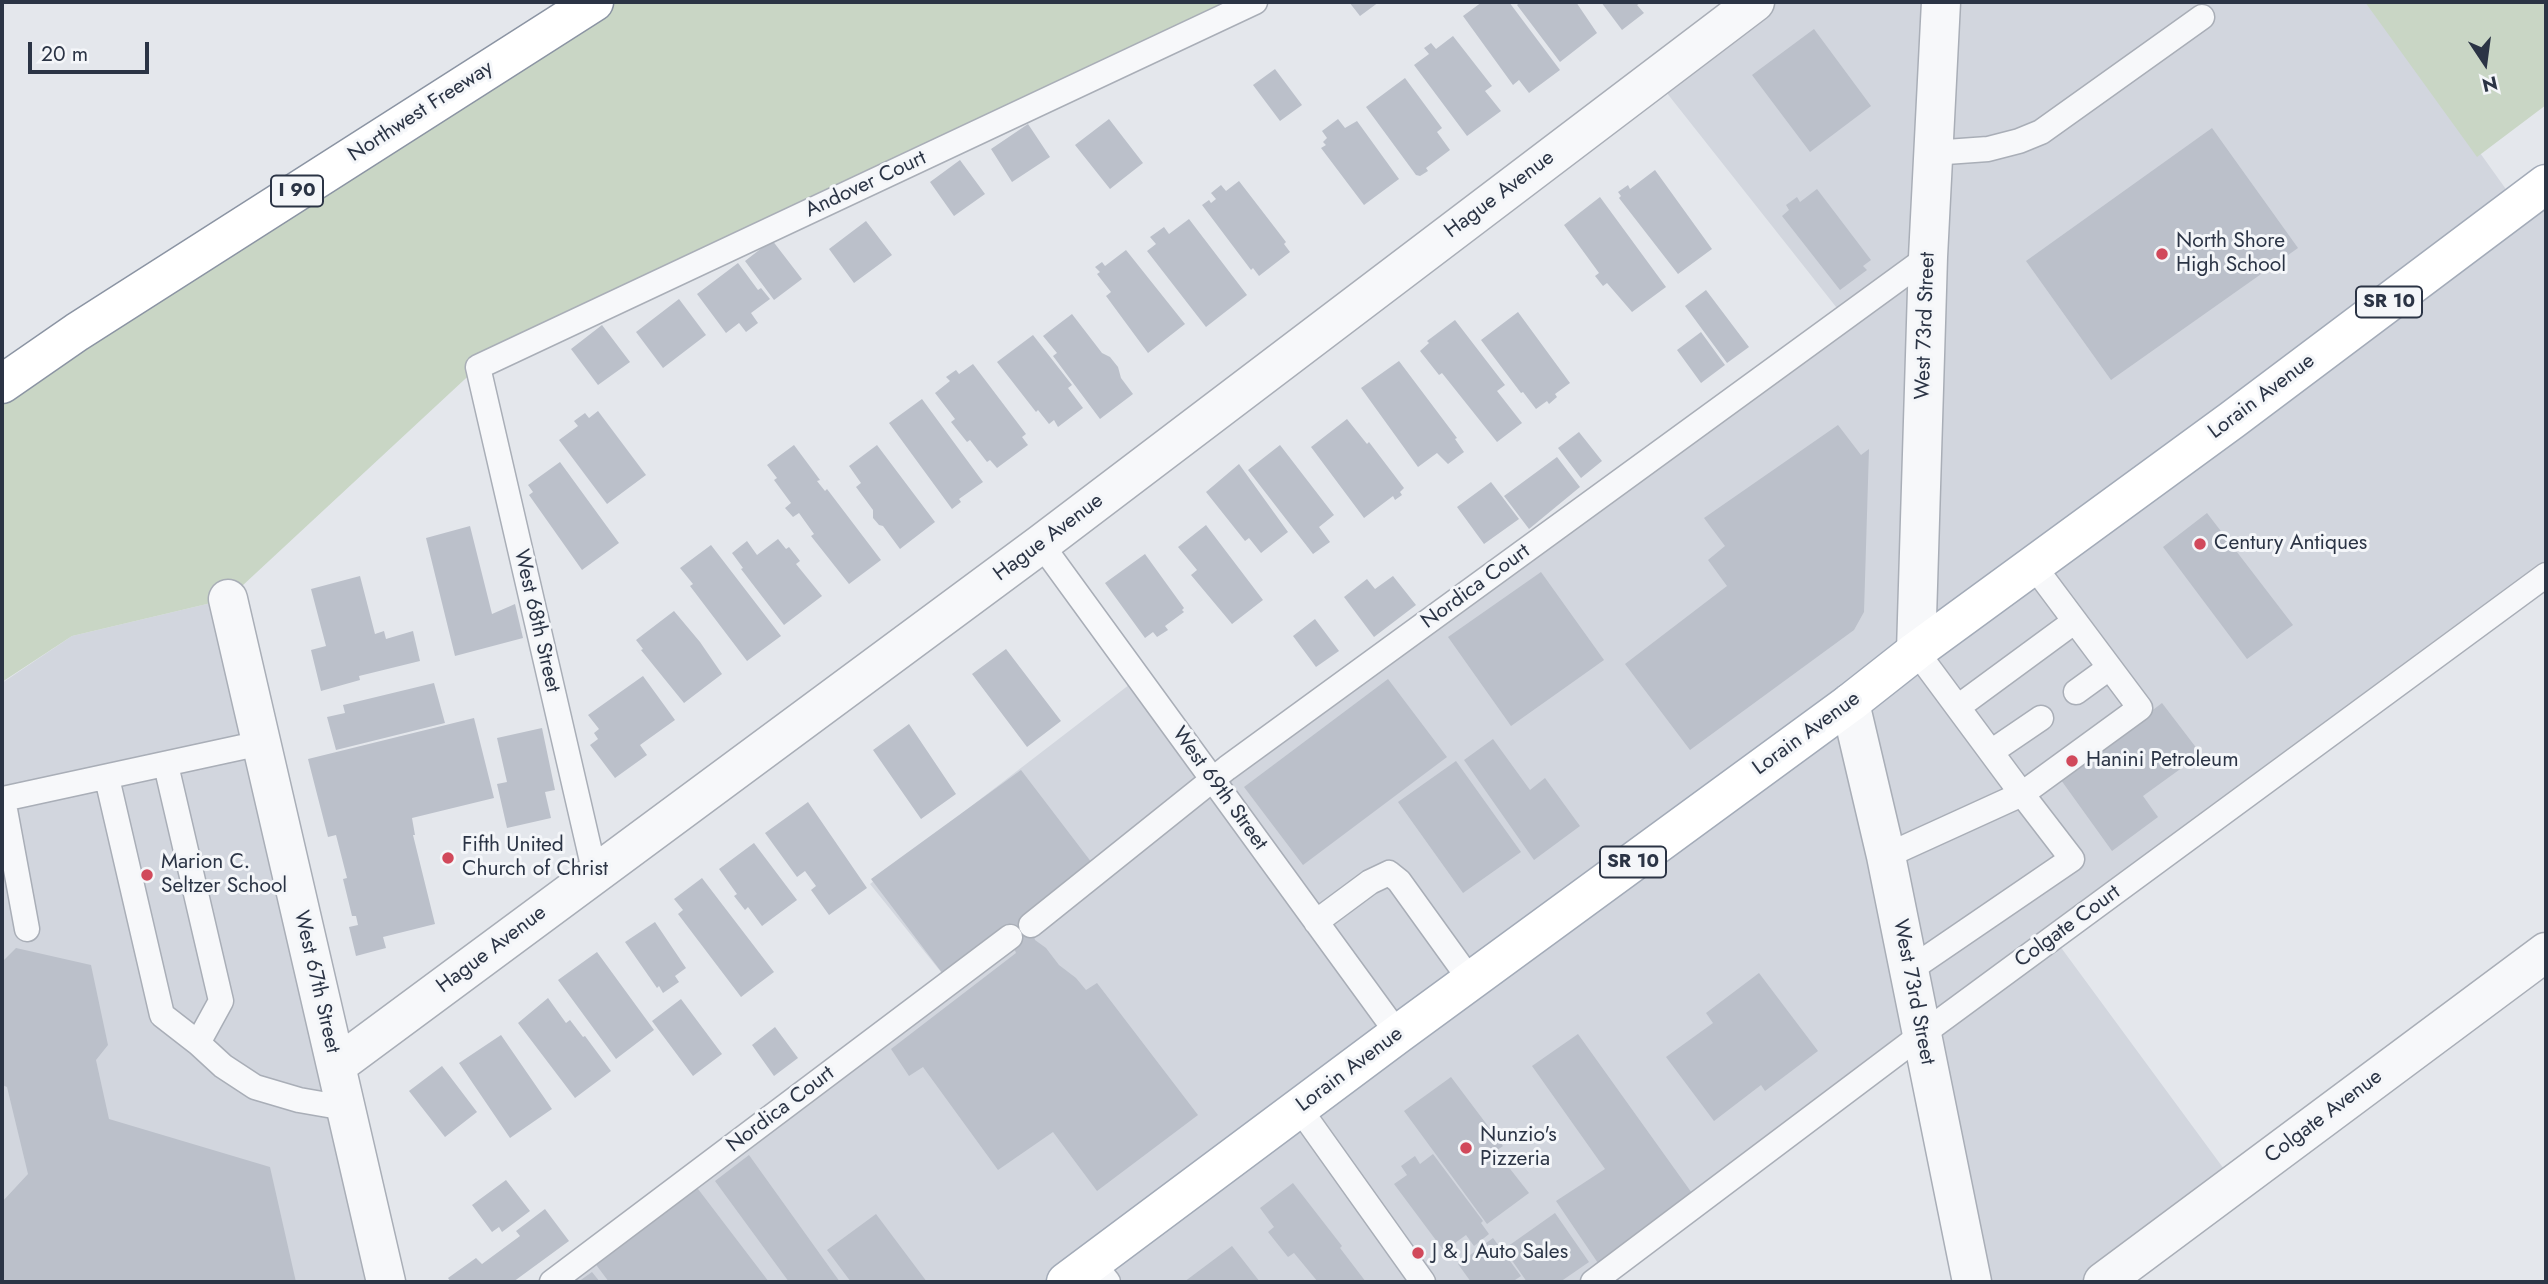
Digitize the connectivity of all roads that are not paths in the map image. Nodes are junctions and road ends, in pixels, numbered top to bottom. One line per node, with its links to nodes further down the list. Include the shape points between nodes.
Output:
1 (594, 2): 10 (main road, Northwest Freeway / I 90)
2 (1255, 2): 9 (lane, Andover Court)
3 (1755, 2): 11 (street, Hague Avenue)
4 (1941, 2): 6 (street, West 73rd Street)
5 (2202, 17): 6 (lane, via 2041,132 1988,149)
6 (1932, 153): 8 (street, West 73rd Street)
7 (2546, 184): 12 (main road, Lorain Avenue / SR 10)
8 (1928, 257): 16 (street, West 73rd Street); 26 (lane, Nordica Court)
9 (478, 368): 29 (lane, West 68th Street)
10 (2, 384)
11 (1041, 544): 26 (lane, West 69th Street); 29 (street, Hague Avenue)
12 (2033, 565): 15 (lane); 16 (main road, Lorain Avenue / SR 10)
13 (2546, 575): 36 (lane, Colgate Court)
14 (228, 599): 22 (street, West 67th Street)
15 (2075, 621): 17 (lane); 20 (lane)
16 (1916, 651): 19 (main road, Lorain Avenue / SR 10); 20 (lane)
17 (2109, 668): 18 (lane); 27 (lane, via 2140,708)
18 (2077, 692)
19 (1850, 703): 28 (street, West 73rd Street); 34 (main road, Lorain Avenue / SR 10)
20 (1958, 707): 23 (lane)
21 (2041, 718): 23 (lane)
22 (261, 743): 24 (lane); 38 (street, West 67th Street)
23 (1991, 752): 27 (lane)
24 (166, 765): 25 (lane); 37 (lane, via 221,1001)
25 (107, 778): 31 (lane, via 3,799); 37 (lane, via 162,1015)
26 (1213, 779): 30 (lane, West 69th Street); 43 (lane, Nordica Court, via 1020,931)
27 (2022, 794): 28 (lane); 33 (lane, via 2072,859)
28 (1886, 856): 33 (street, West 73rd Street)
29 (595, 874): 38 (street, Hague Avenue)
30 (1316, 922): 34 (lane, via 1389,873); 35 (lane, West 69th Street)
31 (27, 929)
32 (2546, 952): 47 (street, Colgate Avenue)
33 (1908, 971): 36 (street, West 73rd Street)
34 (1471, 981): 35 (main road, Lorain Avenue / SR 10)
35 (1398, 1034): 40 (main road, Lorain Avenue / SR 10)
36 (1921, 1035): 45 (lane, Colgate Court); 46 (street, West 73rd Street)
37 (198, 1043): 39 (lane, via 255,1087)
38 (336, 1066): 39 (street, West 67th Street)
39 (345, 1108): 42 (street, West 67th Street)
40 (1299, 1108): 41 (main road, Lorain Avenue / SR 10); 44 (lane)
41 (1088, 1276)
42 (386, 1282)
43 (552, 1282)
44 (1423, 1282)
45 (1593, 1282)
46 (1972, 1282)
47 (2103, 1282)

